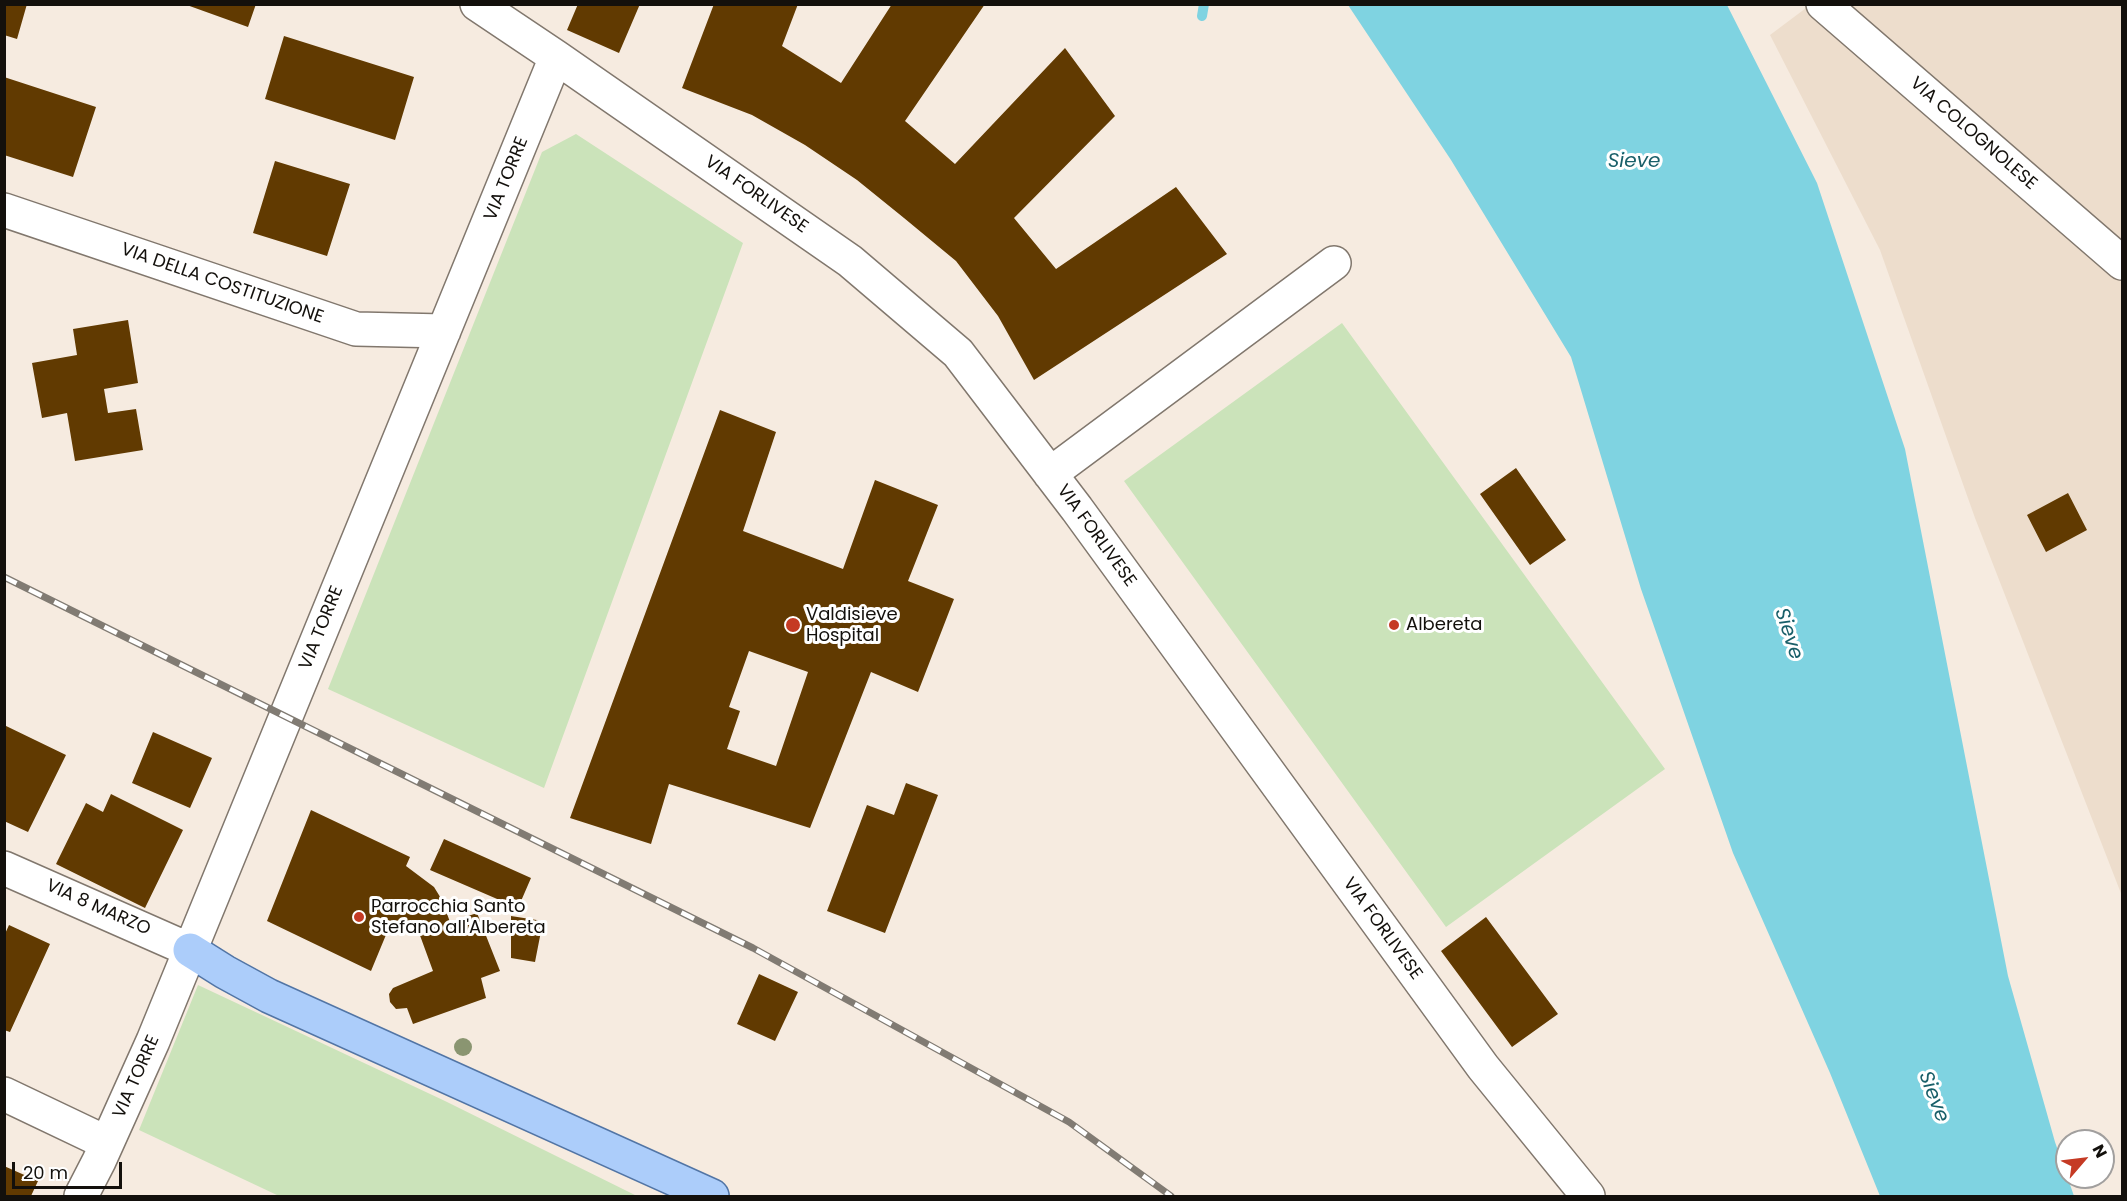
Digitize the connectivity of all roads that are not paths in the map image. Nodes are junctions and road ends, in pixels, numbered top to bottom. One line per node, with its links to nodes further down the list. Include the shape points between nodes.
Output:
1 (477, 4): 3 (street, VIA FORLIVESE)
2 (1823, 4): 6 (street, VIA COLOGNOLESE)
3 (556, 57): 7 (street, VIA TORRE); 8 (street, VIA FORLIVESE, via 850,261 958,353)
4 (4, 210): 7 (street, VIA DELLA COSTITUZIONE, via 356,329)
5 (1334, 263): 8 (street)
6 (2122, 263)
7 (444, 332): 10 (street, VIA TORRE)
8 (1050, 474): 15 (street, VIA FORLIVESE, via 1484,1067)
9 (4, 868): 10 (street, VIA 8 MARZO)
10 (190, 950): 12 (street, VIA TORRE); 14 (main road, via 269,996)
11 (4, 1094): 12 (street)
12 (107, 1143): 13 (street, VIA TORRE)
13 (81, 1197)
14 (712, 1197)
15 (1588, 1197)

